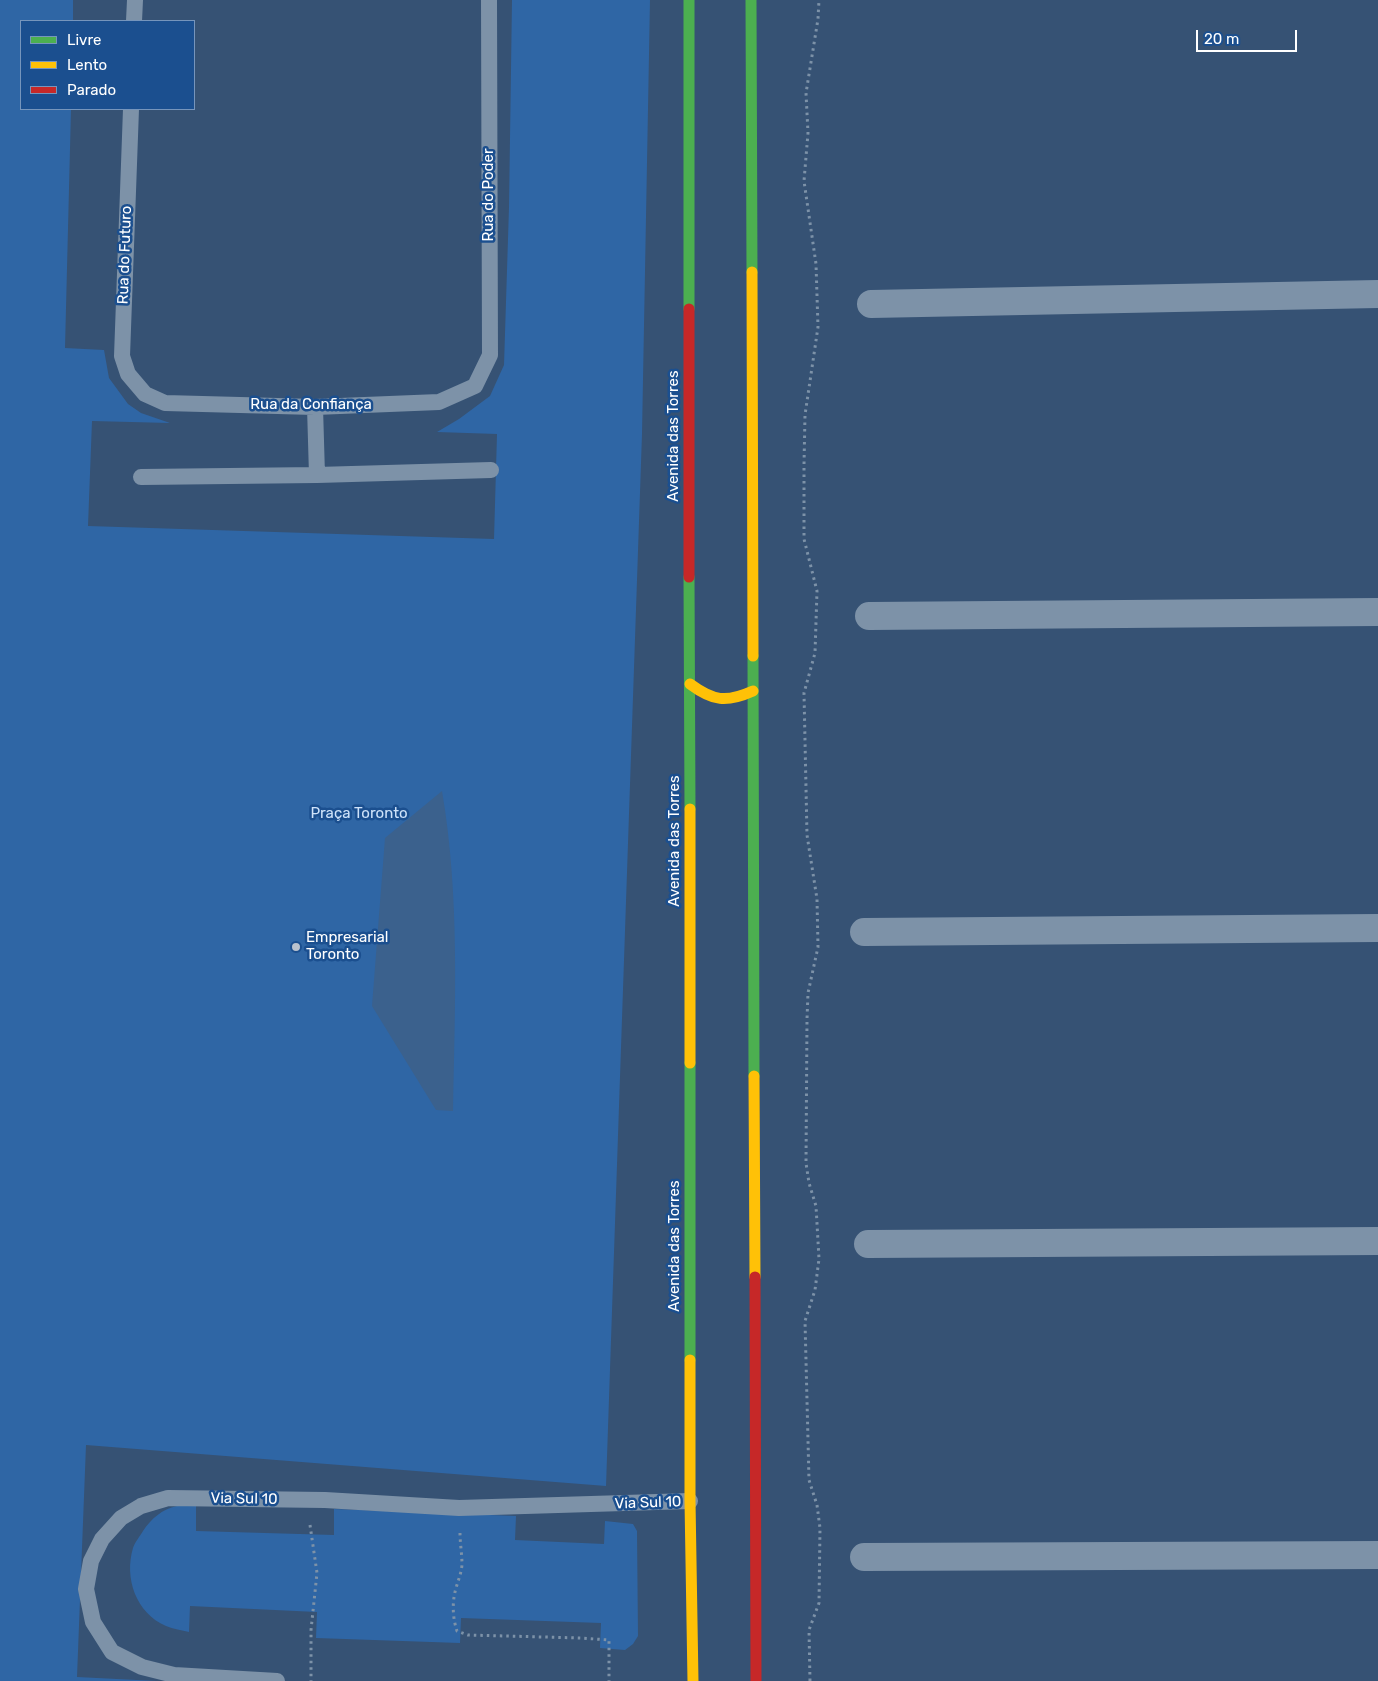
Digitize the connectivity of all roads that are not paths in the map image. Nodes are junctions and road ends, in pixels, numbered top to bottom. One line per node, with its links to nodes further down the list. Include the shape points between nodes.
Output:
1 (135, 0): 5 (lane)
2 (489, 0): 9 (lane, Rua do Poder, via 490,355)
3 (689, 0): 17 (main road, Avenida das Torres)
4 (751, 0): 18 (main road)
5 (134, 20)
6 (131, 110): 10 (lane, Rua do Futuro, via 122,356 128,374)
7 (1378, 294): 8 (street)
8 (871, 304)
9 (475, 386): 11 (lane, Rua da Confiança, via 439,402)
10 (145, 394): 11 (lane, Rua da Confiança, via 165,403)
11 (315, 408): 13 (lane)
12 (491, 470): 13 (lane)
13 (317, 475): 14 (lane)
14 (141, 477)
15 (1378, 612): 16 (street)
16 (869, 616)
17 (690, 684): 18 (main road, via 704,695 723,700); 23 (main road, Avenida das Torres)
18 (753, 691): 28 (main road)
19 (1378, 928): 20 (street)
20 (864, 932)
21 (1378, 1241): 22 (street)
22 (868, 1244)
23 (690, 1501): 26 (lane, Via Sul 10, via 459,1508 306,1500 168,1498 141,1506 121,1518 102,1540 91,1560 86,1589 93,1622 112,1652 142,1667 174,1675); 27 (main road, Avenida das Torres)
24 (1378, 1555): 25 (street)
25 (864, 1558)
26 (277, 1681)
27 (693, 1681)
28 (756, 1681)

